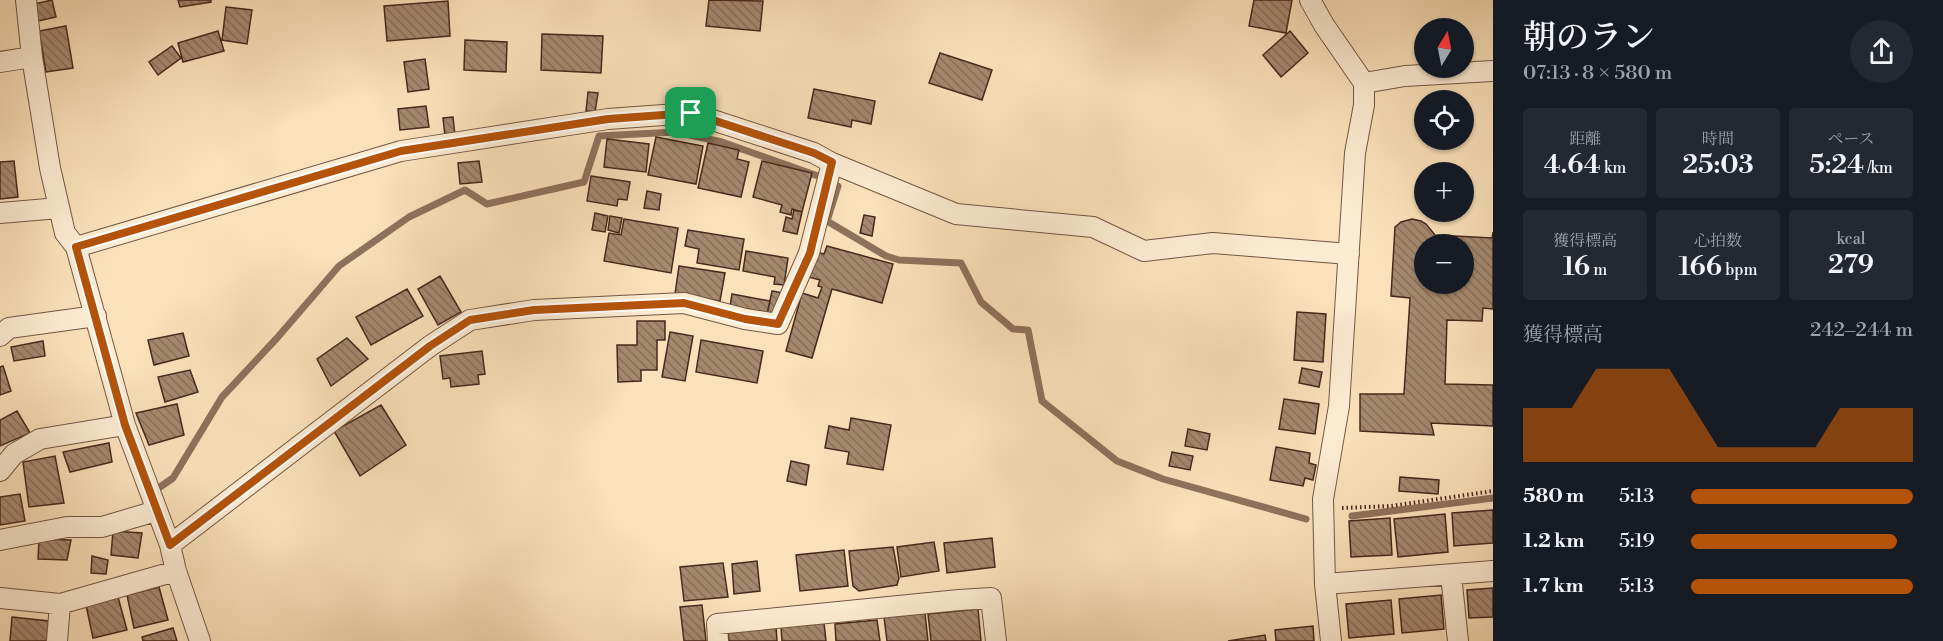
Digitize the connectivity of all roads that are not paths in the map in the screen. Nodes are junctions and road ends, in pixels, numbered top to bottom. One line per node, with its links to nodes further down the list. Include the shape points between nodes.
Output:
1 (26, 0): 3 (street)
2 (1310, 0): 6 (street)
3 (32, 57): 4 (street); 8 (street)
4 (0, 62)
5 (1493, 71): 6 (street, via 1405,76)
6 (1364, 83): 11 (street)
7 (832, 162): 10 (street, via 691,113 608,119 401,151); 11 (street, via 956,214 1092,227 1144,251 1213,243); 18 (street, via 810,253 778,324 684,303 534,310 470,320 430,346)
8 (59, 208): 9 (street); 10 (street, via 65,233)
9 (0, 213)
10 (76, 247): 12 (street)
11 (1349, 254): 22 (street, via 1339,406 1323,499)
12 (96, 315): 13 (street, via 9,328); 14 (street)
13 (0, 336)
14 (125, 425): 15 (street, via 40,439 14,454); 16 (street)
15 (0, 471)
16 (156, 511): 17 (street, via 102,527 67,527); 18 (street)
17 (0, 540)
18 (170, 545): 19 (street)
19 (176, 571): 24 (street); 26 (street)
20 (1493, 572): 21 (street)
21 (1451, 575): 22 (street); 30 (street)
22 (1325, 584): 29 (street)
23 (0, 598): 24 (street)
24 (60, 604): 25 (street)
25 (57, 641)
26 (200, 641)
27 (718, 641): 28 (street, via 717,624 991,598)
28 (996, 641)
29 (1331, 641)
30 (1458, 641)

